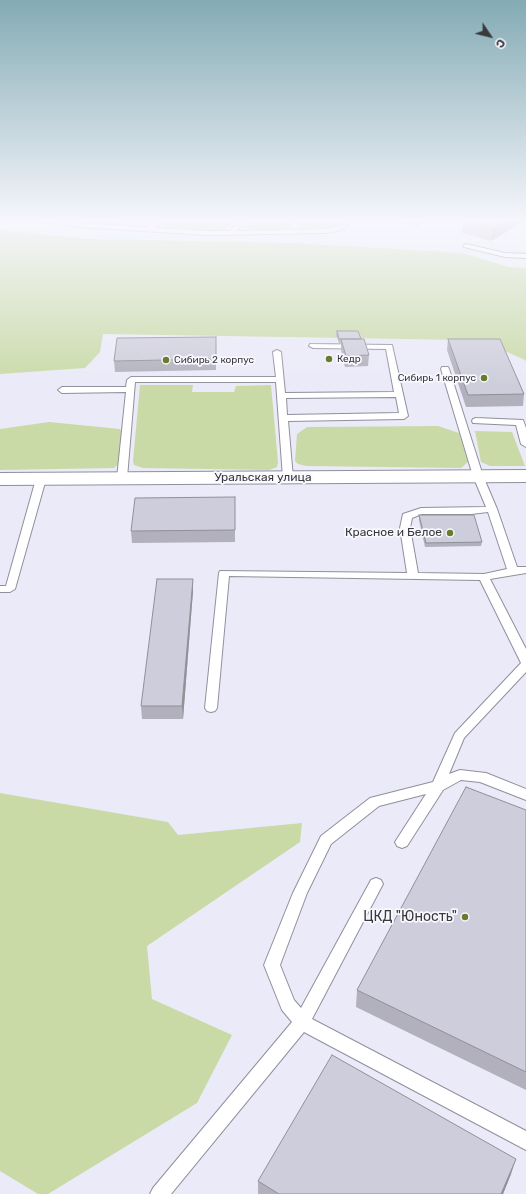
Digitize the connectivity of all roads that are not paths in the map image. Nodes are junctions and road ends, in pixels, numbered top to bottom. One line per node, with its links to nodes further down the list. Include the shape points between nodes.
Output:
1 (313, 346): 7 (lane, via 388,346)
2 (277, 352): 4 (lane)
3 (445, 369): 12 (lane)
4 (280, 379): 5 (lane, via 130,380); 8 (lane)
5 (130, 389): 6 (lane); 14 (lane)
6 (62, 390)
7 (399, 394): 8 (lane); 9 (lane, via 404,416)
8 (282, 396): 9 (lane)
9 (284, 418): 15 (lane)
10 (476, 422): 11 (lane, via 520,422)
11 (526, 444)
12 (478, 476): 13 (street, Уральская улица); 15 (street, Уральская улица); 18 (lane)
13 (526, 476)
14 (122, 478): 15 (street, Уральская улица); 17 (street, Уральская улица)
15 (288, 478)
16 (0, 479): 17 (street, Уральская улица)
17 (41, 479): 23 (lane, via 10,589)
18 (492, 509): 20 (lane); 21 (lane, via 421,511 407,516 405,528)
19 (526, 570): 20 (lane)
20 (513, 571): 22 (lane)
21 (412, 576): 22 (lane); 26 (lane, via 224,573)
22 (484, 577): 24 (lane)
23 (0, 589)
24 (526, 661)
25 (526, 666): 27 (lane, via 459,736)
26 (211, 708)
27 (438, 786): 28 (lane, via 460,775 481,777); 29 (lane); 31 (lane, via 375,802 326,840 300,893 272,965 288,1005)
28 (526, 795)
29 (402, 842)
30 (376, 884): 31 (lane)
31 (302, 1022): 32 (lane); 33 (lane)
32 (526, 1141)
33 (159, 1194)

